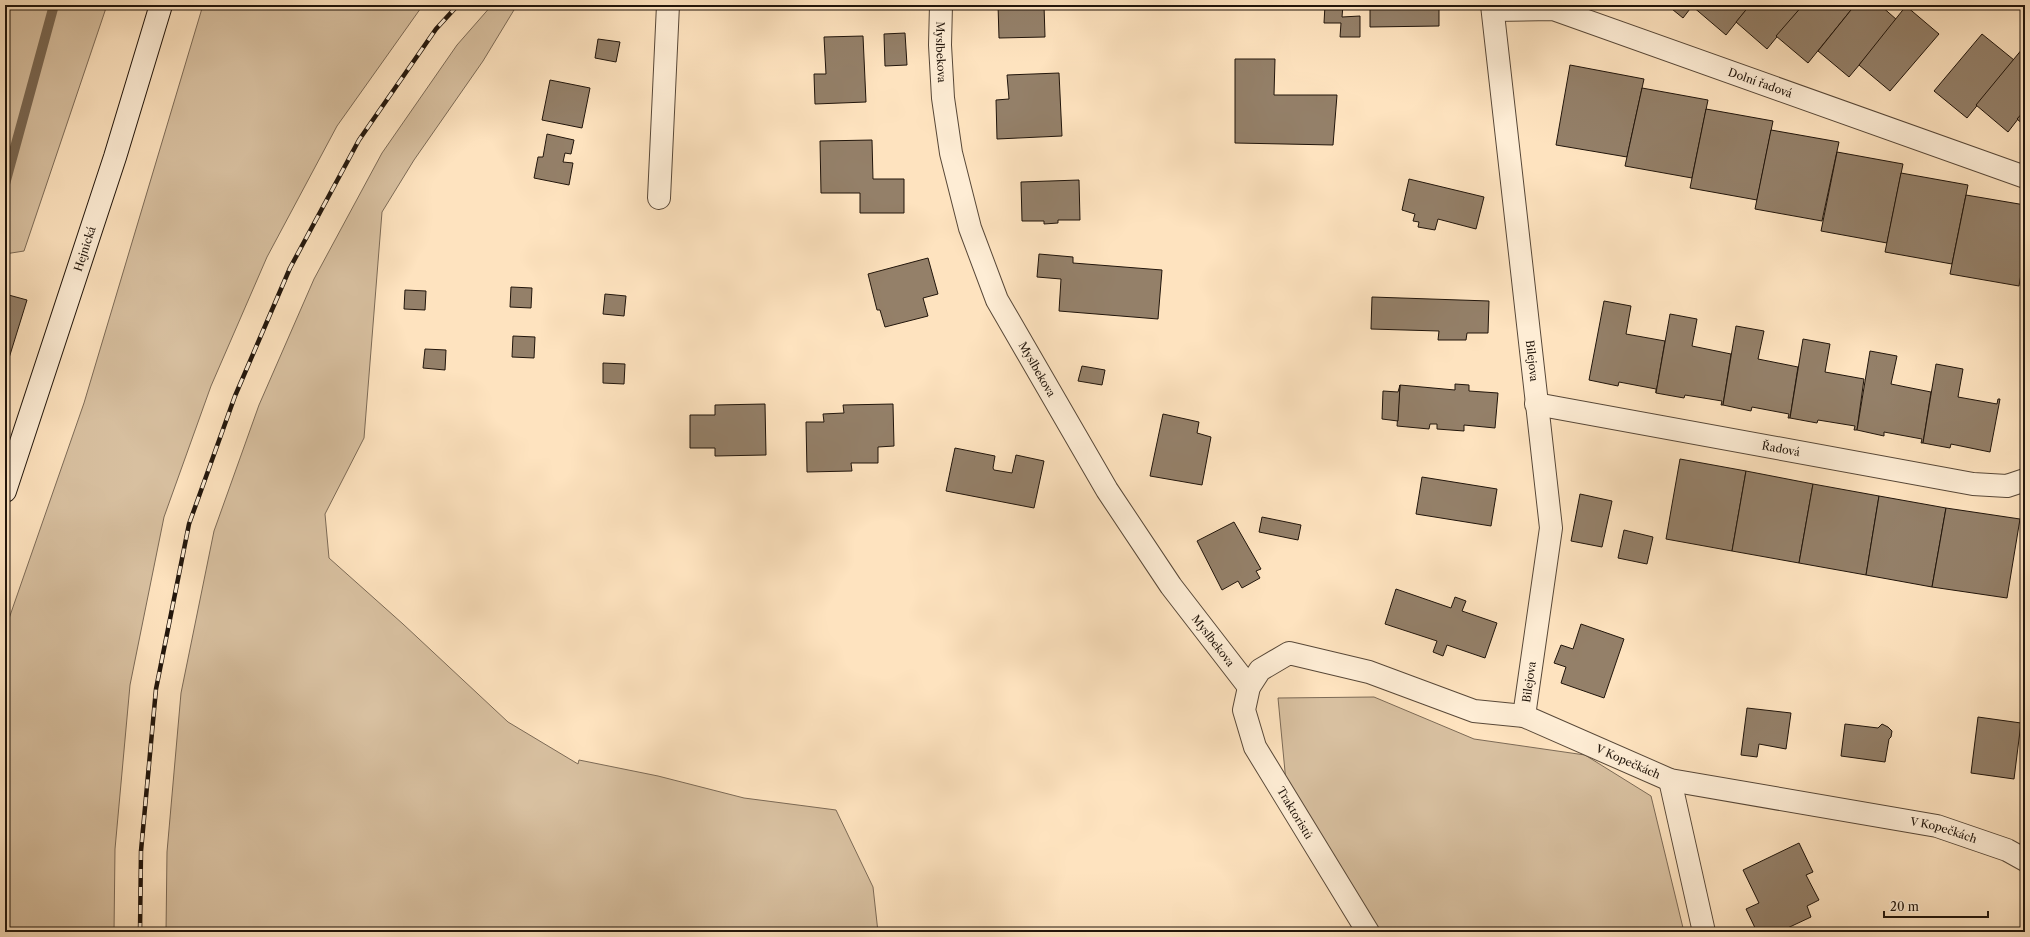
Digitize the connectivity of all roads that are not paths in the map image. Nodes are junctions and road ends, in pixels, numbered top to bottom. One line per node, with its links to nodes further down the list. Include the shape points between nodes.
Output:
1 (161, 5): 9 (street, Hejnická, via 115,157)
2 (668, 5): 6 (street)
3 (941, 5): 10 (street, Myslbekova, via 943,98 951,153 970,228 997,300 1107,490 1171,586)
4 (1492, 7): 5 (street, Dolní řadová, via 1553,10); 7 (street, Bilejova)
5 (2025, 177)
6 (659, 198)
7 (1536, 404): 8 (street, Řadová, via 1973,484 2007,486); 11 (street, Bilejova, via 1551,528)
8 (2025, 480)
9 (5, 491)
10 (1249, 687): 11 (street, V Kopečkách, via 1260,670 1289,653 1369,672 1474,711); 14 (street, Traktoristů, via 1244,710 1255,747)
11 (1524, 716): 12 (street, V Kopečkách)
12 (1670, 780): 13 (street, V Kopečkách, via 1937,826 2007,850); 15 (street)
13 (2025, 860)
14 (1368, 932)
15 (1704, 932)

